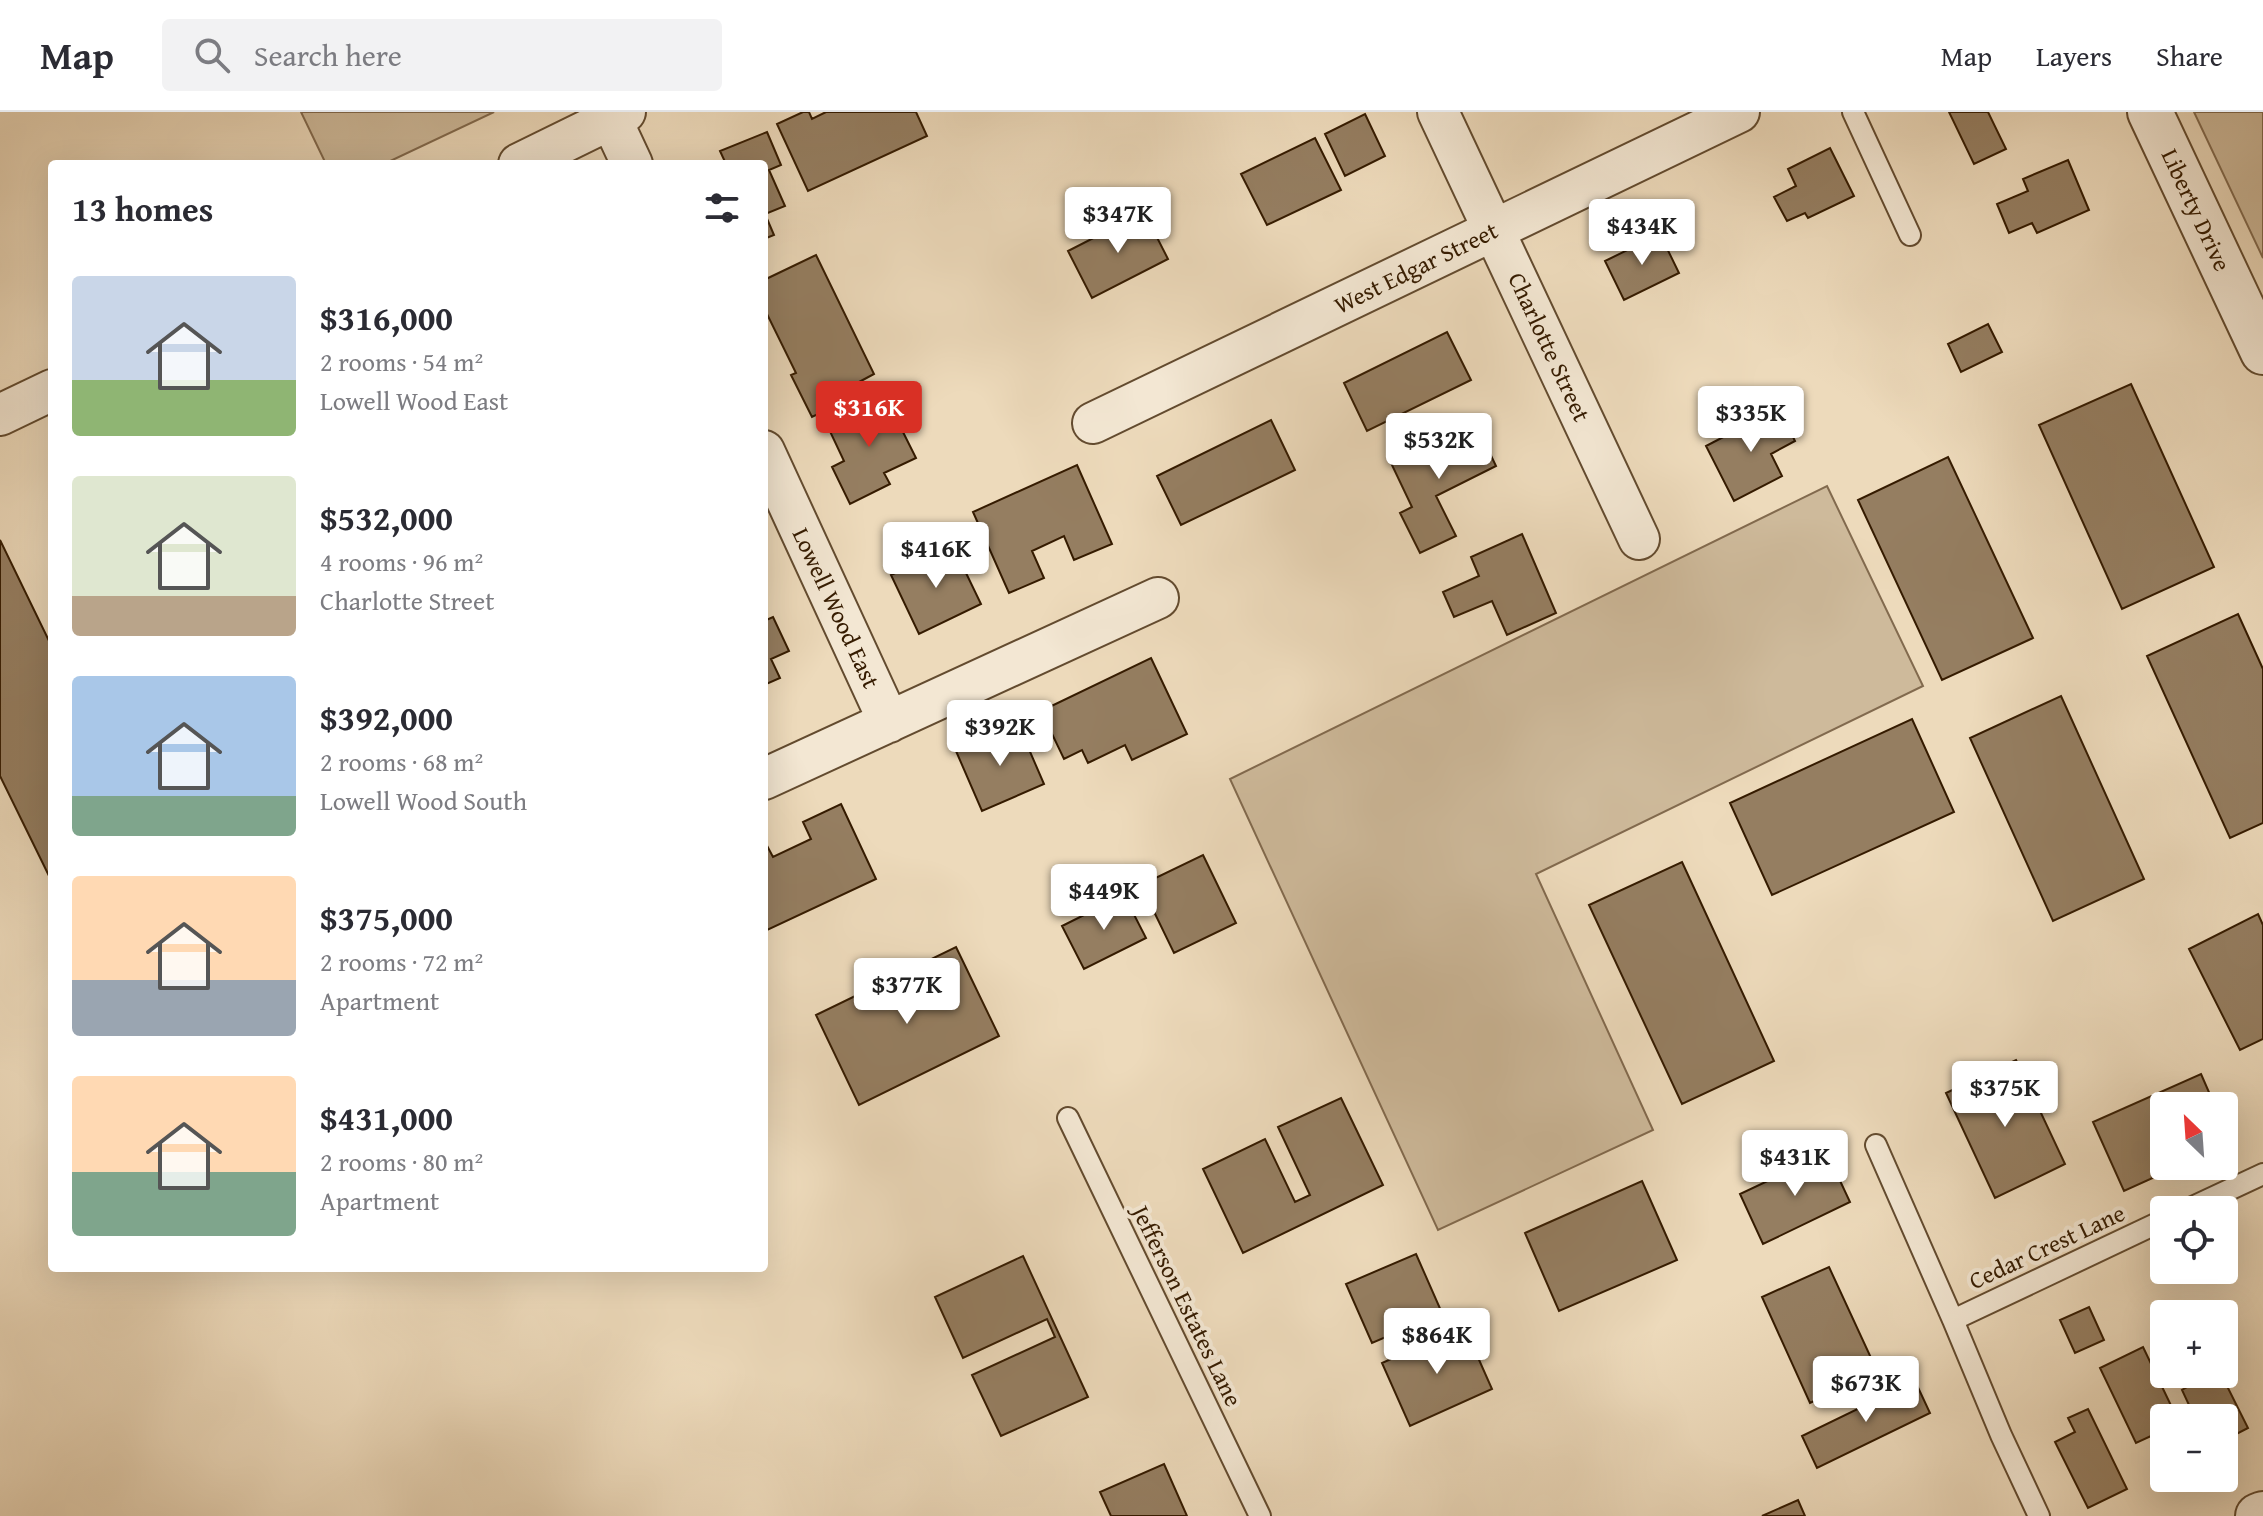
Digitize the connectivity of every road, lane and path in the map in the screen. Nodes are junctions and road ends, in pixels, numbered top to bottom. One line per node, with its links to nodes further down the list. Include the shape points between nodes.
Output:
1 (1438, 112): 8 (street, Charlotte Street)
2 (1739, 112): 8 (street, West Edgar Street)
3 (1853, 112): 9 (lane)
4 (2150, 112): 10 (street, Liberty Drive)
5 (618, 115): 6 (street); 7 (street)
6 (527, 160)
7 (631, 160)
8 (1494, 230): 13 (street, West Edgar Street); 15 (street, Charlotte Street)
9 (1910, 235)
10 (2263, 352)
11 (48, 392): 12 (street)
12 (0, 415)
13 (1093, 423)
14 (768, 460): 17 (street, Lowell Wood East)
15 (1639, 539)
16 (1158, 598): 17 (street)
17 (889, 722): 18 (street)
18 (768, 777)
19 (1068, 1118): 25 (lane, Jefferson Estates Lane)
20 (1876, 1145): 24 (lane, Cedar Crest Lane)
21 (2263, 1174): 22 (lane)
22 (2216, 1196)
23 (2150, 1227): 24 (lane, Cedar Crest Lane)
24 (1953, 1320): 26 (lane, Cedar Crest Lane)
25 (1260, 1516)
26 (2039, 1516)

